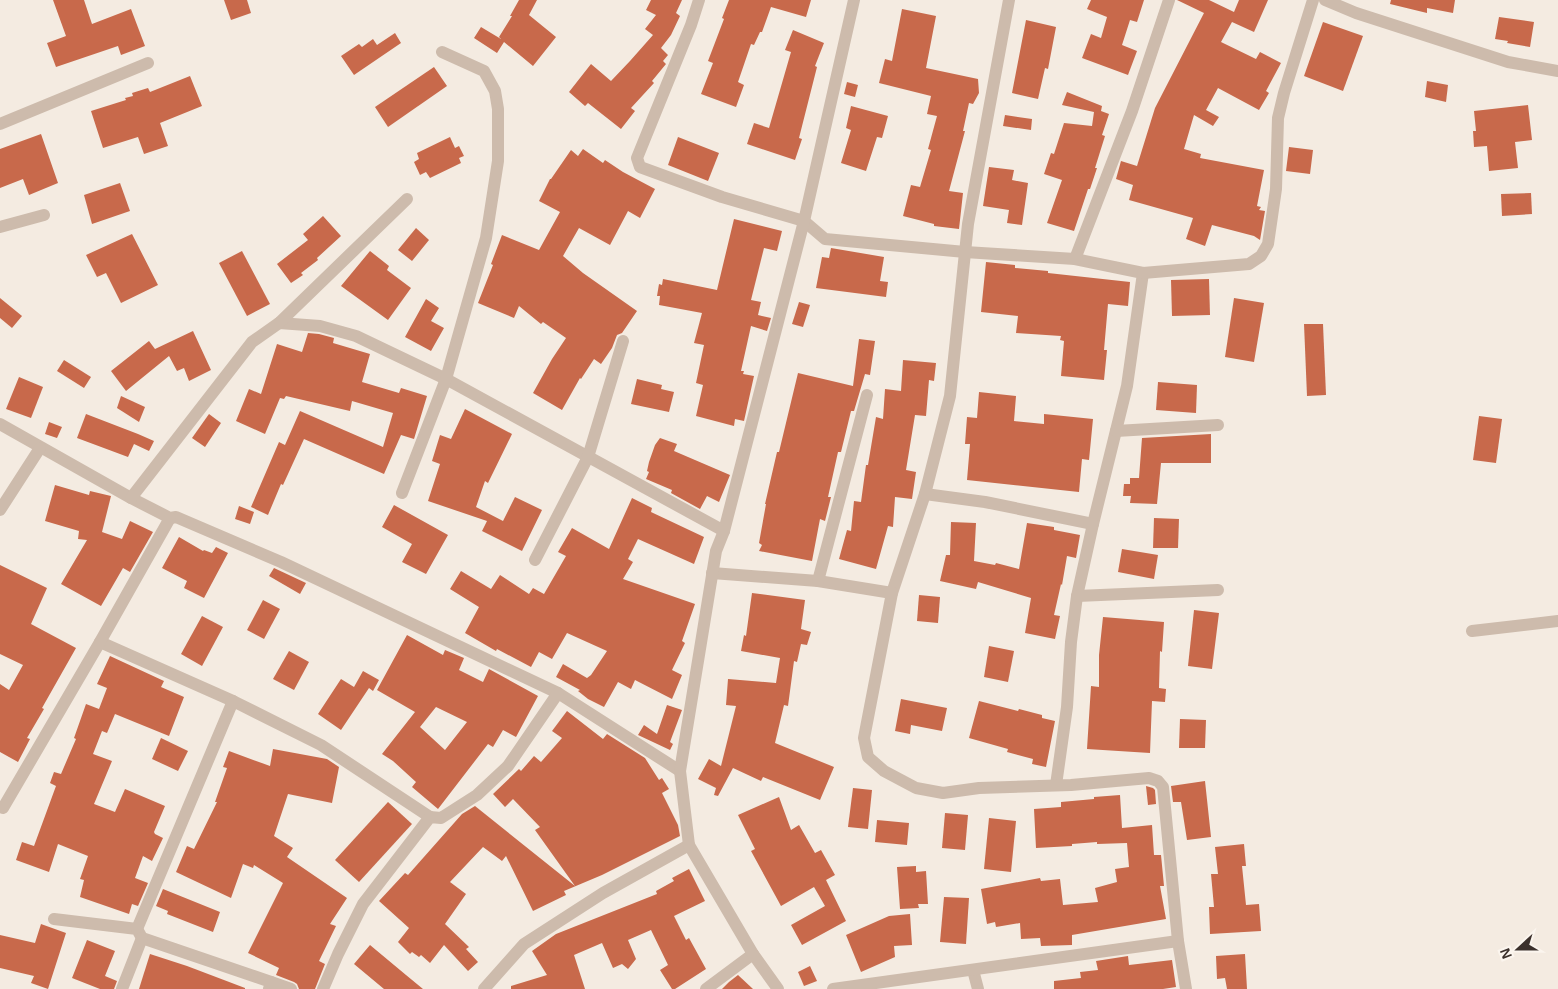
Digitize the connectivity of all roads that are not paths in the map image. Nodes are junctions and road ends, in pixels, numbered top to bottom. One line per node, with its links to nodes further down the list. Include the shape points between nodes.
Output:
1 (699, 0): 13 (street, via 637,162 640,167 722,197)
2 (854, 0): 13 (street)
3 (1009, 0): 15 (street)
4 (1169, 0): 16 (street, via 1132,111)
5 (1313, 0): 17 (street, via 1278,118 1276,190 1268,244 1261,256 1248,264)
6 (1325, 0): 9 (street, via 1508,62)
7 (442, 52): 20 (street, via 484,71 495,91 498,109 498,161 486,238)
8 (148, 64): 10 (street)
9 (1558, 71)
10 (0, 124)
11 (407, 199): 18 (street)
12 (44, 215): 14 (street)
13 (804, 221): 15 (street, via 825,239); 33 (street)
14 (0, 227)
15 (965, 252): 16 (street); 28 (street, via 950,396)
16 (1074, 259): 17 (street)
17 (1143, 274): 24 (street, via 1127,386)
18 (279, 324): 20 (street, via 320,326 356,336); 29 (street, via 252,342)
19 (623, 341): 26 (street)
20 (446, 379): 26 (street); 27 (street)
21 (867, 395): 36 (street)
22 (0, 424): 25 (street)
23 (1218, 425): 24 (street)
24 (1116, 431): 32 (street)
25 (40, 448): 29 (street); 30 (street)
26 (588, 457): 33 (street); 34 (street)
27 (402, 493)
28 (925, 494): 32 (street, via 985,502); 38 (street)
29 (131, 498): 31 (street)
30 (2, 503)
31 (170, 518): 42 (street); 43 (street, via 176,517 281,562)
32 (1093, 524): 39 (street)
33 (724, 531): 35 (street)
34 (535, 560)
35 (712, 573): 36 (street); 45 (street)
36 (818, 581): 38 (street)
37 (1218, 590): 39 (street)
38 (892, 593): 46 (street, via 864,738 868,757 884,771 916,788 943,793)
39 (1077, 596): 46 (street)
40 (1558, 621): 41 (street)
41 (1472, 631)
42 (100, 642): 44 (street); 47 (street)
43 (558, 693): 45 (street); 48 (street, via 508,766 476,795 441,818)
44 (233, 701): 48 (street, via 321,745); 51 (street)
45 (680, 771): 49 (street)
46 (1056, 785): 52 (street, via 1149,778 1163,787)
47 (3, 808)
48 (430, 817): 58 (street, via 362,904)
49 (689, 845): 53 (street); 59 (street, via 603,893 524,944)
50 (54, 919): 51 (street)
51 (140, 934): 55 (street); 56 (street)
52 (1178, 941): 54 (street); 64 (street)
53 (753, 954): 60 (street); 61 (street)
54 (973, 970): 62 (street); 63 (street)
55 (270, 986): 57 (street)
56 (122, 989)
57 (291, 989)
58 (323, 989)
59 (484, 989)
60 (706, 989)
61 (778, 989)
62 (832, 989)
63 (978, 989)
64 (1186, 989)

